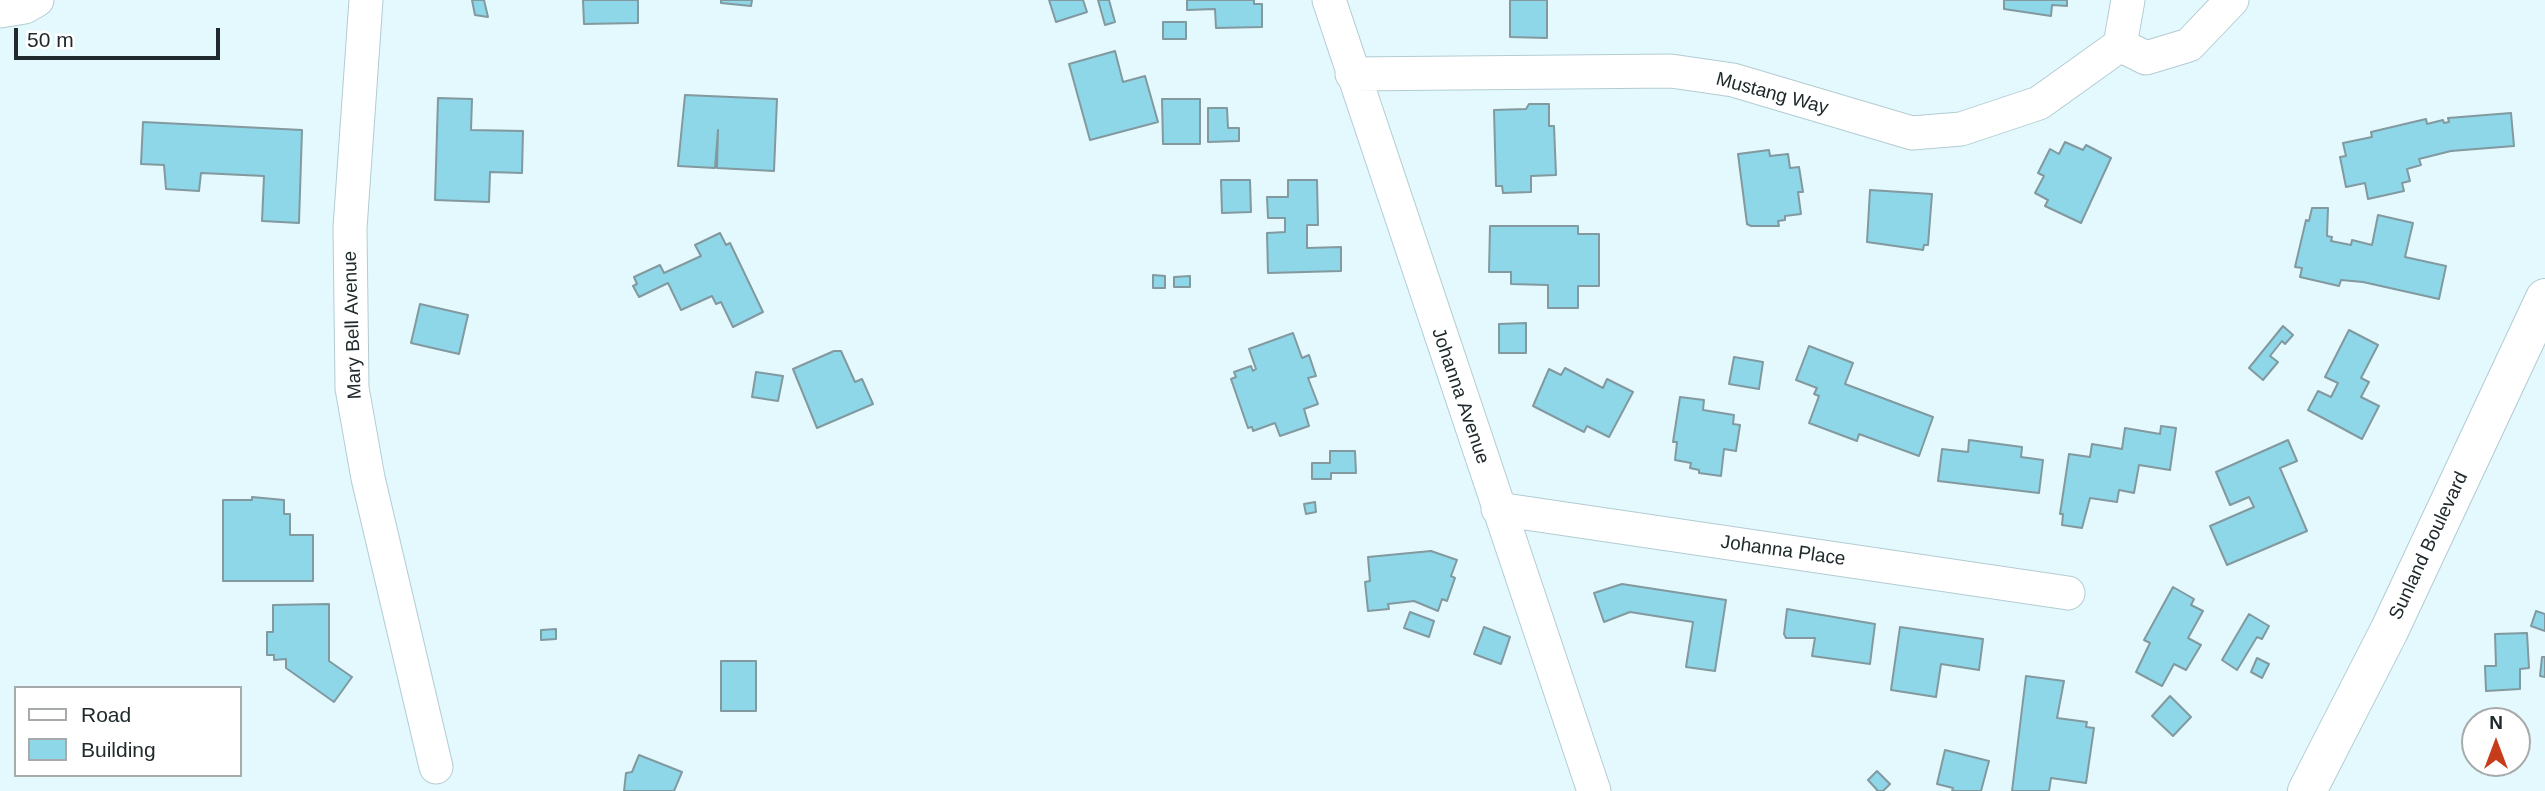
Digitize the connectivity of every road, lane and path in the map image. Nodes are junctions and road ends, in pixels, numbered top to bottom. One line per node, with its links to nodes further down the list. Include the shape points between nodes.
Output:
1 (37, 0): 6 (street, via 25,7)
2 (366, 0): 12 (street, Mary Bell Avenue, via 350,228 352,388 368,478)
3 (1329, 0): 8 (street, Johanna Avenue)
4 (2128, 0): 7 (street)
5 (2231, 0): 7 (street, via 2189,45 2146,58)
6 (0, 10)
7 (2120, 45): 8 (street, Mustang Way, via 2039,103 1961,129 1912,133 1733,80 1671,71)
8 (1352, 74): 10 (street, Johanna Avenue)
9 (2545, 298): 14 (main road, Sunland Boulevard, via 2389,631)
10 (1498, 509): 11 (street, Johanna Place); 13 (street, Johanna Avenue)
11 (2068, 593)
12 (436, 767)
13 (1594, 791)
14 (2307, 791)

